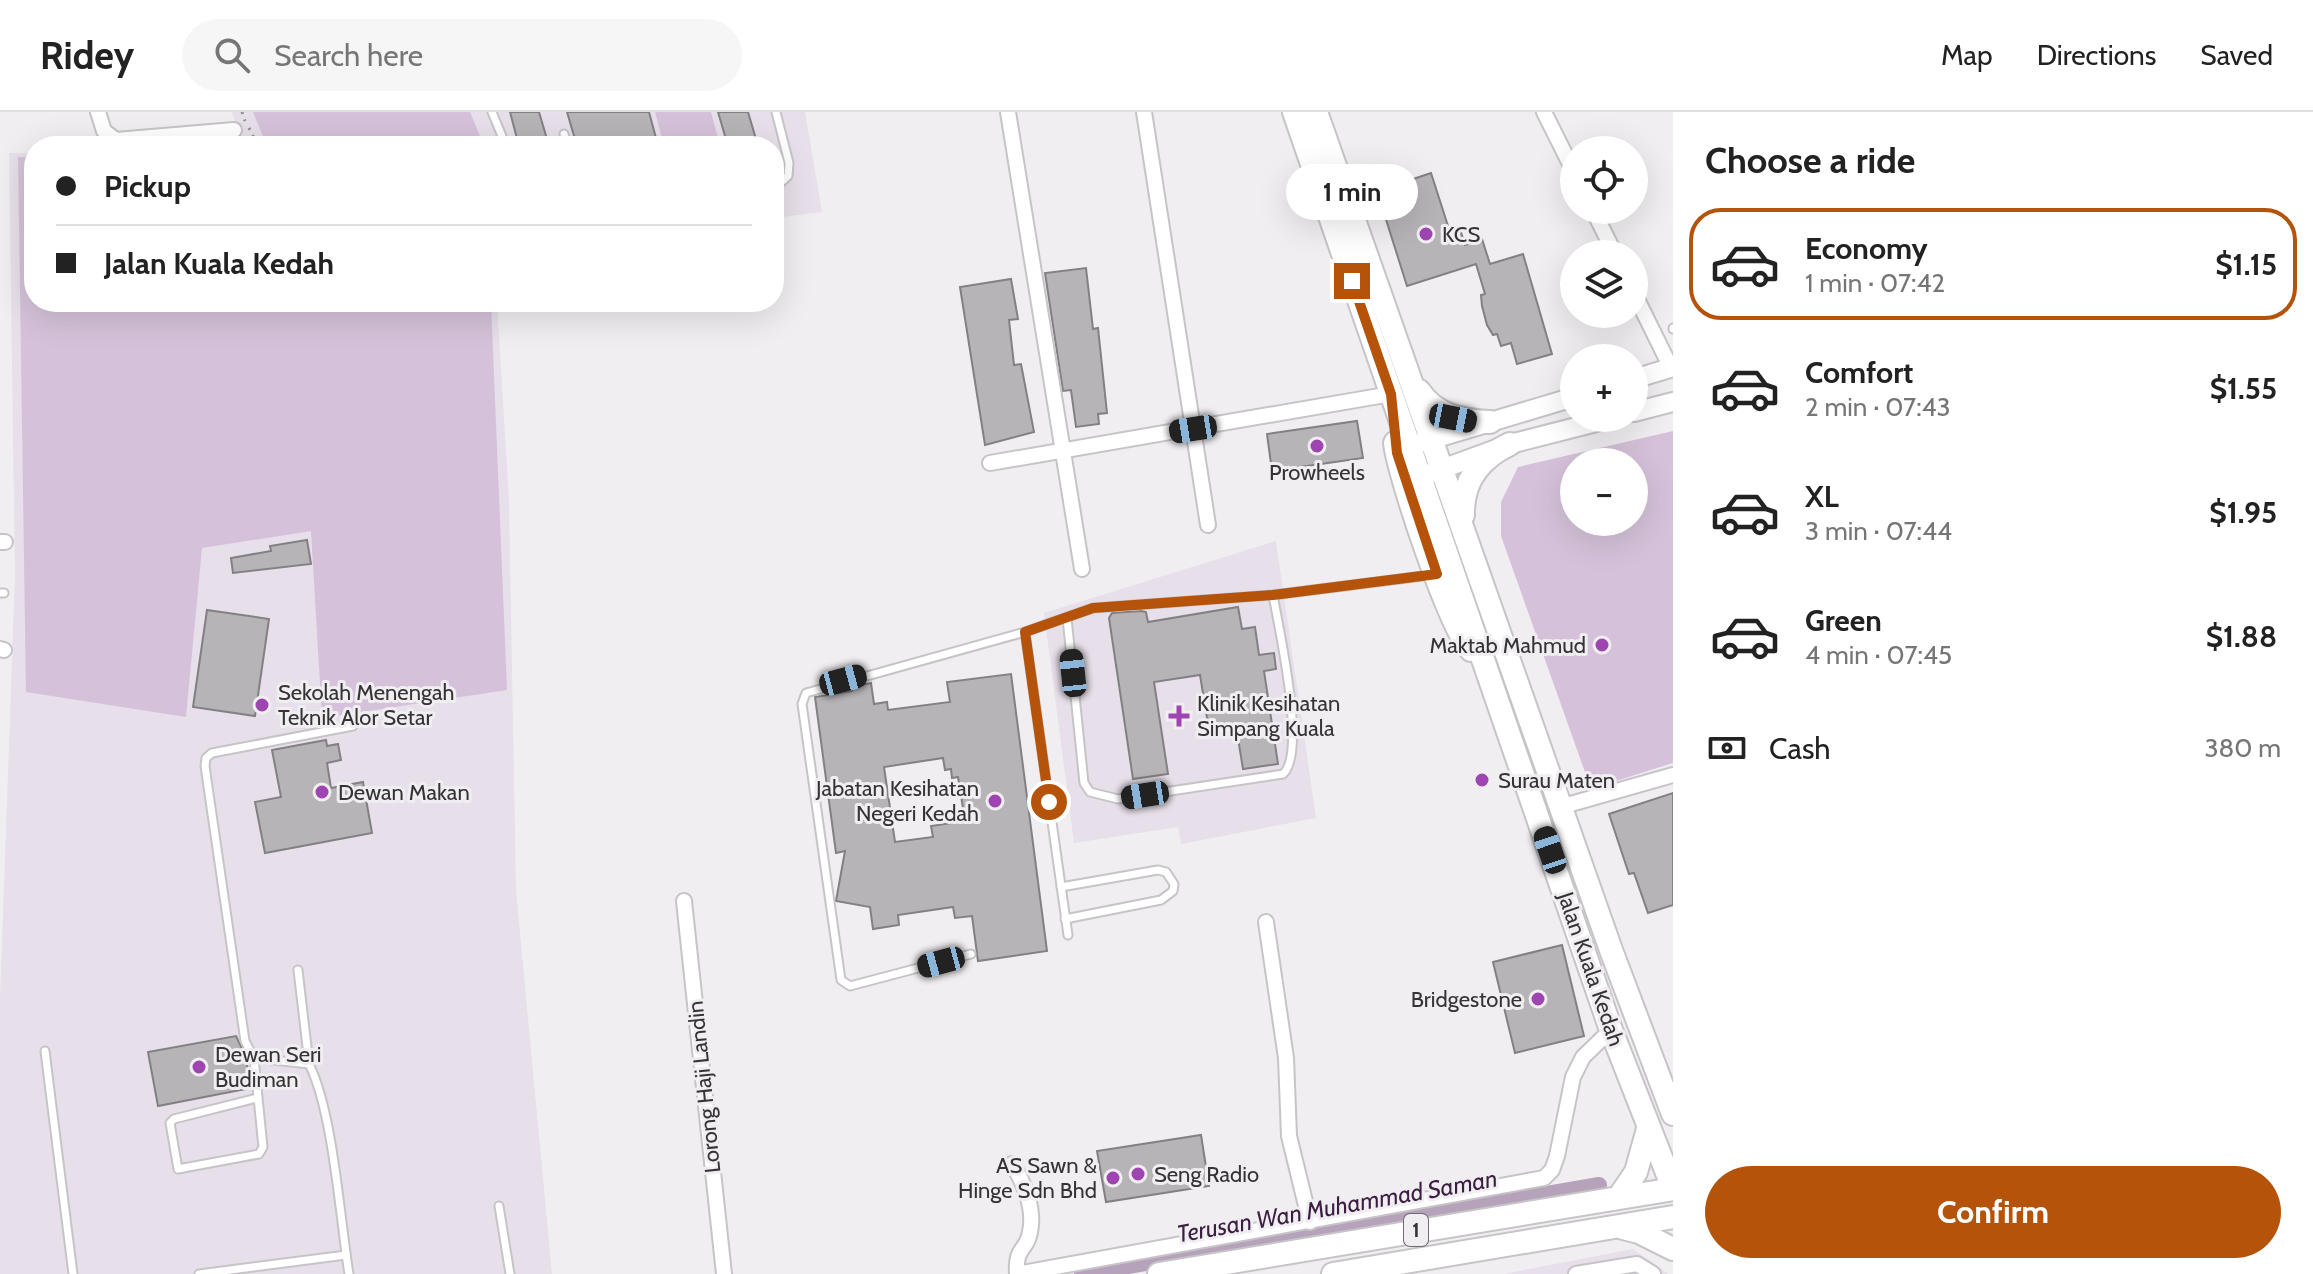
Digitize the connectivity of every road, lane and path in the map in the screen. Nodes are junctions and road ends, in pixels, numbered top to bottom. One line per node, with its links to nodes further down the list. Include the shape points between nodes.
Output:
1 (98, 112): 10 (street)
2 (492, 112): 12 (lane)
3 (776, 112): 13 (lane)
4 (1008, 112): 31 (street)
5 (1144, 112): 26 (street)
6 (1294, 112): 21 (main road, Jalan Kuala Kedah)
7 (1316, 112): 20 (main road, Jalan Kuala Kedah, via 1371,278)
8 (1544, 112): 15 (street)
9 (234, 130): 11 (street)
10 (110, 136)
11 (152, 136)
12 (502, 136)
13 (782, 136)
14 (784, 143): 16 (lane, via 789,163)
15 (1560, 144)
16 (784, 180)
17 (1648, 320): 18 (street)
18 (1672, 367): 19 (main road)
19 (1648, 375)
20 (1412, 380): 25 (main road, via 1436,409 1453,418); 28 (main road, Jalan Kuala Kedah)
21 (1391, 394): 26 (street); 30 (main road, Jalan Kuala Kedah); 38 (main road, via 1397,453)
22 (1560, 401): 25 (main road)
23 (1673, 402): 24 (main road)
24 (1648, 408)
25 (1490, 422): 28 (main road)
26 (1193, 429): 31 (street); 36 (street)
27 (1560, 431): 29 (main road)
28 (1433, 439): 30 (main road); 33 (main road, Jalan Kuala Kedah)
29 (1510, 444): 33 (main road); 35 (main road, via 1482,461 1472,474)
30 (1410, 446): 34 (main road, Jalan Kuala Kedah)
31 (1063, 450): 32 (street); 37 (street)
32 (990, 463)
33 (1444, 468): 34 (main road); 35 (main road, Jalan Kuala Kedah)
34 (1420, 477): 42 (main road, Jalan Kuala Kedah)
35 (1463, 522): 45 (main road, Jalan Kuala Kedah)
36 (1208, 525)
37 (1082, 569)
38 (1437, 574): 39 (lane); 42 (main road, via 1462,641)
39 (1273, 595): 40 (lane, via 1093,608); 40 (lane, via 1295,740 1291,767 1283,774 1118,799 1090,792 1084,783)
40 (1067, 618): 41 (lane)
41 (1025, 632): 46 (lane); 51 (lane, via 813,688 802,704 841,980 850,986)
42 (1488, 670): 53 (main road, Jalan Kuala Kedah)
43 (353, 726): 55 (lane, via 206,758 245,1041)
44 (1673, 775): 45 (street)
45 (1560, 807): 58 (main road, Jalan Kuala Kedah)
46 (1061, 887): 48 (lane); 48 (lane, via 1158,870 1174,884 1161,900)
47 (684, 901): 75 (street, Lorong Haji Landin)
48 (1065, 919): 50 (lane)
49 (1266, 922): 65 (street, via 1286,1058 1289,1136)
50 (1068, 935)
51 (971, 954)
52 (298, 970): 56 (lane)
53 (1611, 1030): 59 (main road, Jalan Kuala Kedah); 65 (street, via 1578,1065 1557,1156 1544,1178)
54 (45, 1051): 71 (lane)
55 (254, 1058): 56 (lane); 57 (lane)
56 (309, 1064): 68 (lane, via 322,1105)
57 (257, 1098): 57 (lane, via 263,1147 259,1154 178,1169 170,1123 174,1119)
58 (1673, 1114)
59 (1648, 1127): 61 (main road, Jalan Kuala Kedah); 62 (main road, via 1642,1158)
60 (1012, 1164): 76 (street, via 1024,1185 1030,1218 1030,1234 1016,1254)
61 (1673, 1188): 62 (main road, 1)
62 (1619, 1197): 77 (main road, 1)
63 (499, 1206): 74 (lane)
64 (1673, 1217): 66 (main road, 1)
65 (1310, 1222): 76 (street)
66 (1618, 1227): 67 (main road); 69 (main road, 1)
67 (1673, 1249)
68 (346, 1255): 72 (lane); 73 (lane)
69 (1402, 1268): 70 (main road, 1)
70 (1372, 1270): 78 (main road, 1)
71 (73, 1274)
72 (199, 1274)
73 (349, 1274)
74 (510, 1274)
75 (724, 1274)
76 (1017, 1274)
77 (1159, 1274)
78 (1333, 1274)
79 (1576, 1274): 80 (street, via 1637,1264)
80 (1653, 1274)

